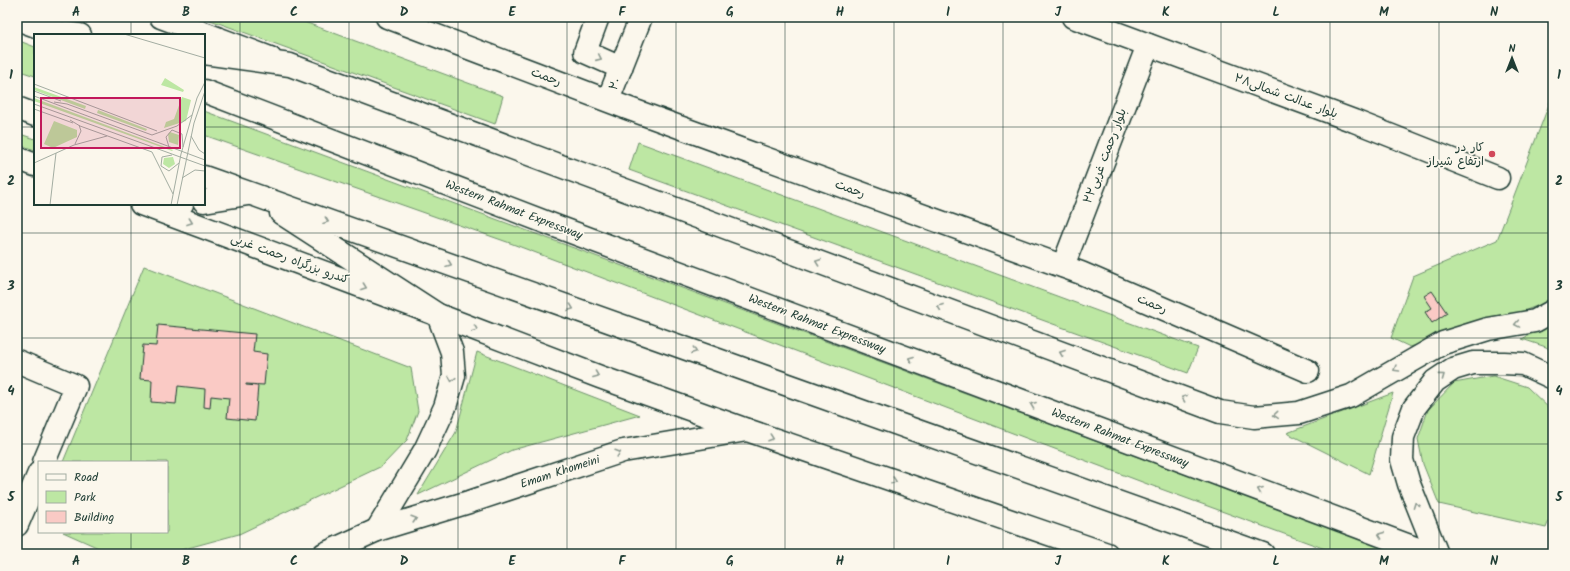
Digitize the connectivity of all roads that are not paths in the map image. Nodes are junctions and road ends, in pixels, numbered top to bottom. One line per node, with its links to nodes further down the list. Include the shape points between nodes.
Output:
1 (161, 17): 11 (main road)
2 (387, 17): 14 (main road, رحمت)
3 (598, 17): 12 (main road, one-way to 12, via 585,52)
4 (641, 17): 12 (main road, ۲۰)
5 (1073, 17): 9 (main road, بلوار عدالت شمالی۲۸)
6 (17, 19): 7 (main road)
7 (54, 33): 8 (main road)
8 (67, 34)
9 (1148, 45): 20 (main road, بلوار عدالت شمالی۲۸, via 1354,121); 25 (main road, بلوار رحمت غربی۲۲)
10 (205, 53): 11 (main road)
11 (290, 65): 26 (main road, one-way to 11, via 1536,321 1488,329 1443,342 1351,396 1299,413 1254,417 1220,412)
12 (621, 68): 14 (main road, ۲۰)
13 (205, 91): 39 (main road, Western Rahmat Expressway, one-way to 13, via 566,230)
14 (608, 100): 25 (main road, رحمت)
15 (17, 108): 16 (main road)
16 (34, 115)
17 (17, 158): 18 (main road)
18 (34, 165)
19 (205, 177): 21 (main road)
20 (1498, 178)
21 (250, 194): 22 (main road); 27 (main road); 38 (main road, one-way to 38)
22 (205, 201)
23 (164, 205): 24 (main road)
24 (147, 206): 27 (main road, کندرو بزرگراه رحمت غربی, one-way to 27)
25 (1063, 266): 29 (main road, رحمت)
26 (1553, 311)
27 (438, 315): 31 (main road, one-way to 31); 35 (main road, one-way to 35, via 452,352 454,376 445,407 425,450)
28 (17, 361): 32 (main road, via 76,386)
29 (1308, 371)
30 (1553, 378): 40 (main road, one-way to 30, via 1402,460 1403,437 1414,408 1435,381 1453,369 1473,363 1523,364)
31 (746, 430): 35 (main road, Emam Khomeini, one-way to 31, via 623,451); 37 (main road, one-way to 37)
32 (44, 461)
33 (38, 475): 34 (main road)
34 (17, 525)
35 (377, 530): 36 (main road, Emam Khomeini)
36 (324, 554)
37 (1107, 554)
38 (1263, 554)
39 (1431, 554)
40 (1437, 554)

